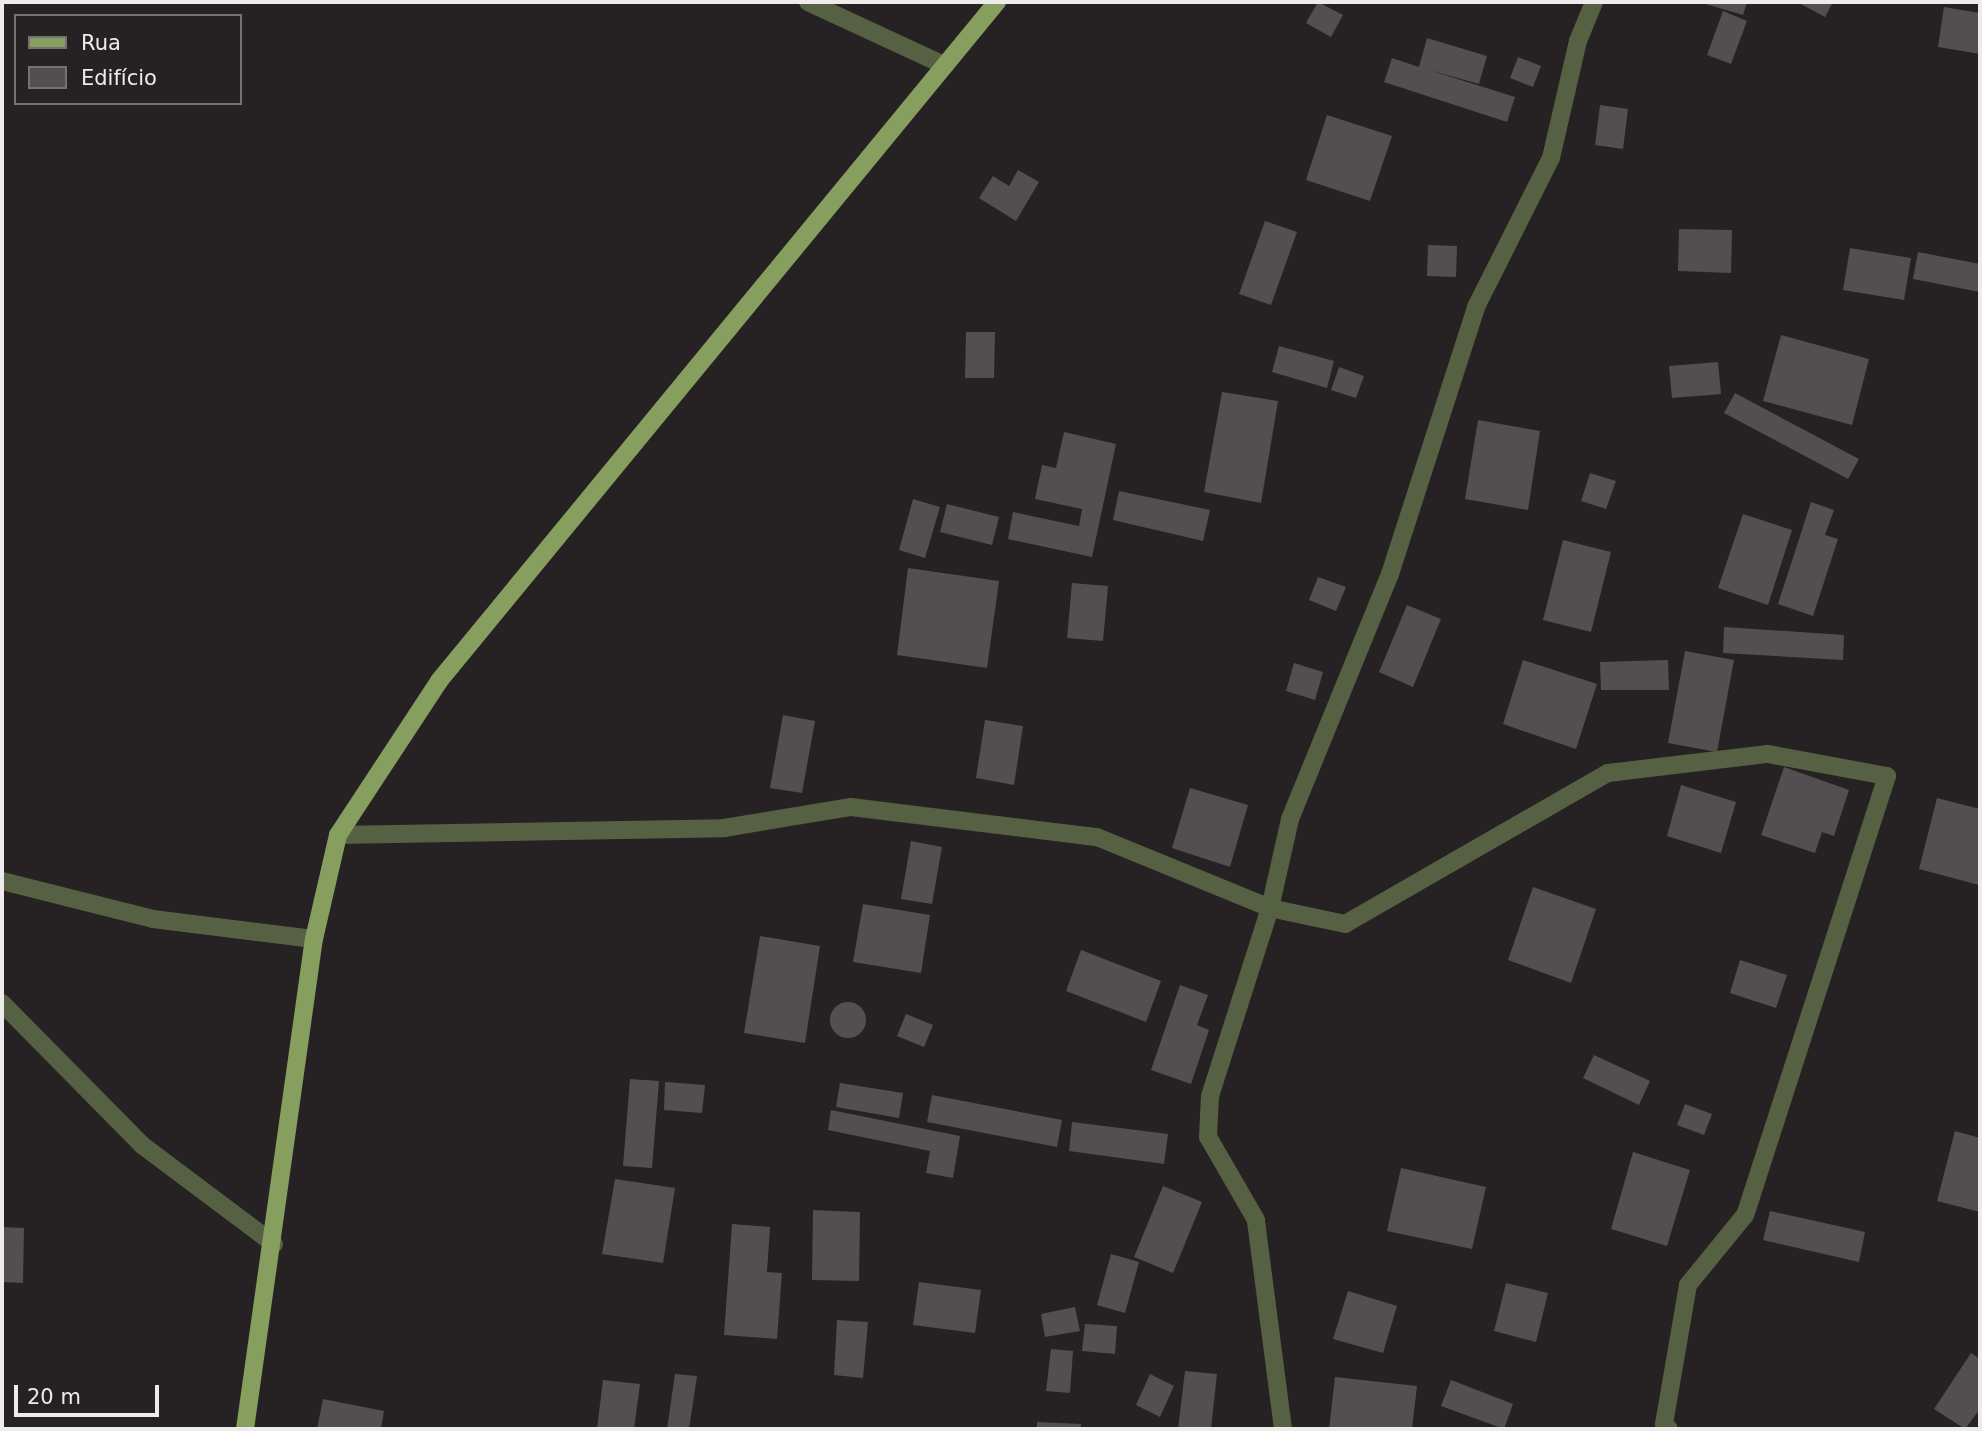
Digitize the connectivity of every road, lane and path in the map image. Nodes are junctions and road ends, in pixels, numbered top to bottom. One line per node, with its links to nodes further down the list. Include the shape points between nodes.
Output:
1 (808, 2): 4 (street)
2 (997, 2): 4 (main road)
3 (1594, 2): 7 (street, via 1578,41 1551,158 1476,307 1390,574 1290,819)
4 (944, 65): 5 (main road, via 439,681)
5 (338, 835): 7 (street, via 724,828 851,807 1097,837); 8 (main road)
6 (2, 881): 8 (street, via 153,919)
7 (1270, 908): 12 (street, via 1210,1096 1208,1137 1256,1220); 13 (street, via 1345,924 1608,772 1768,754 1887,776 1745,1215 1688,1285 1664,1424)
8 (314, 939): 10 (main road)
9 (2, 1003): 10 (street, via 142,1145)
10 (274, 1244): 11 (main road)
11 (245, 1429)
12 (1283, 1429)
13 (1669, 1429)

